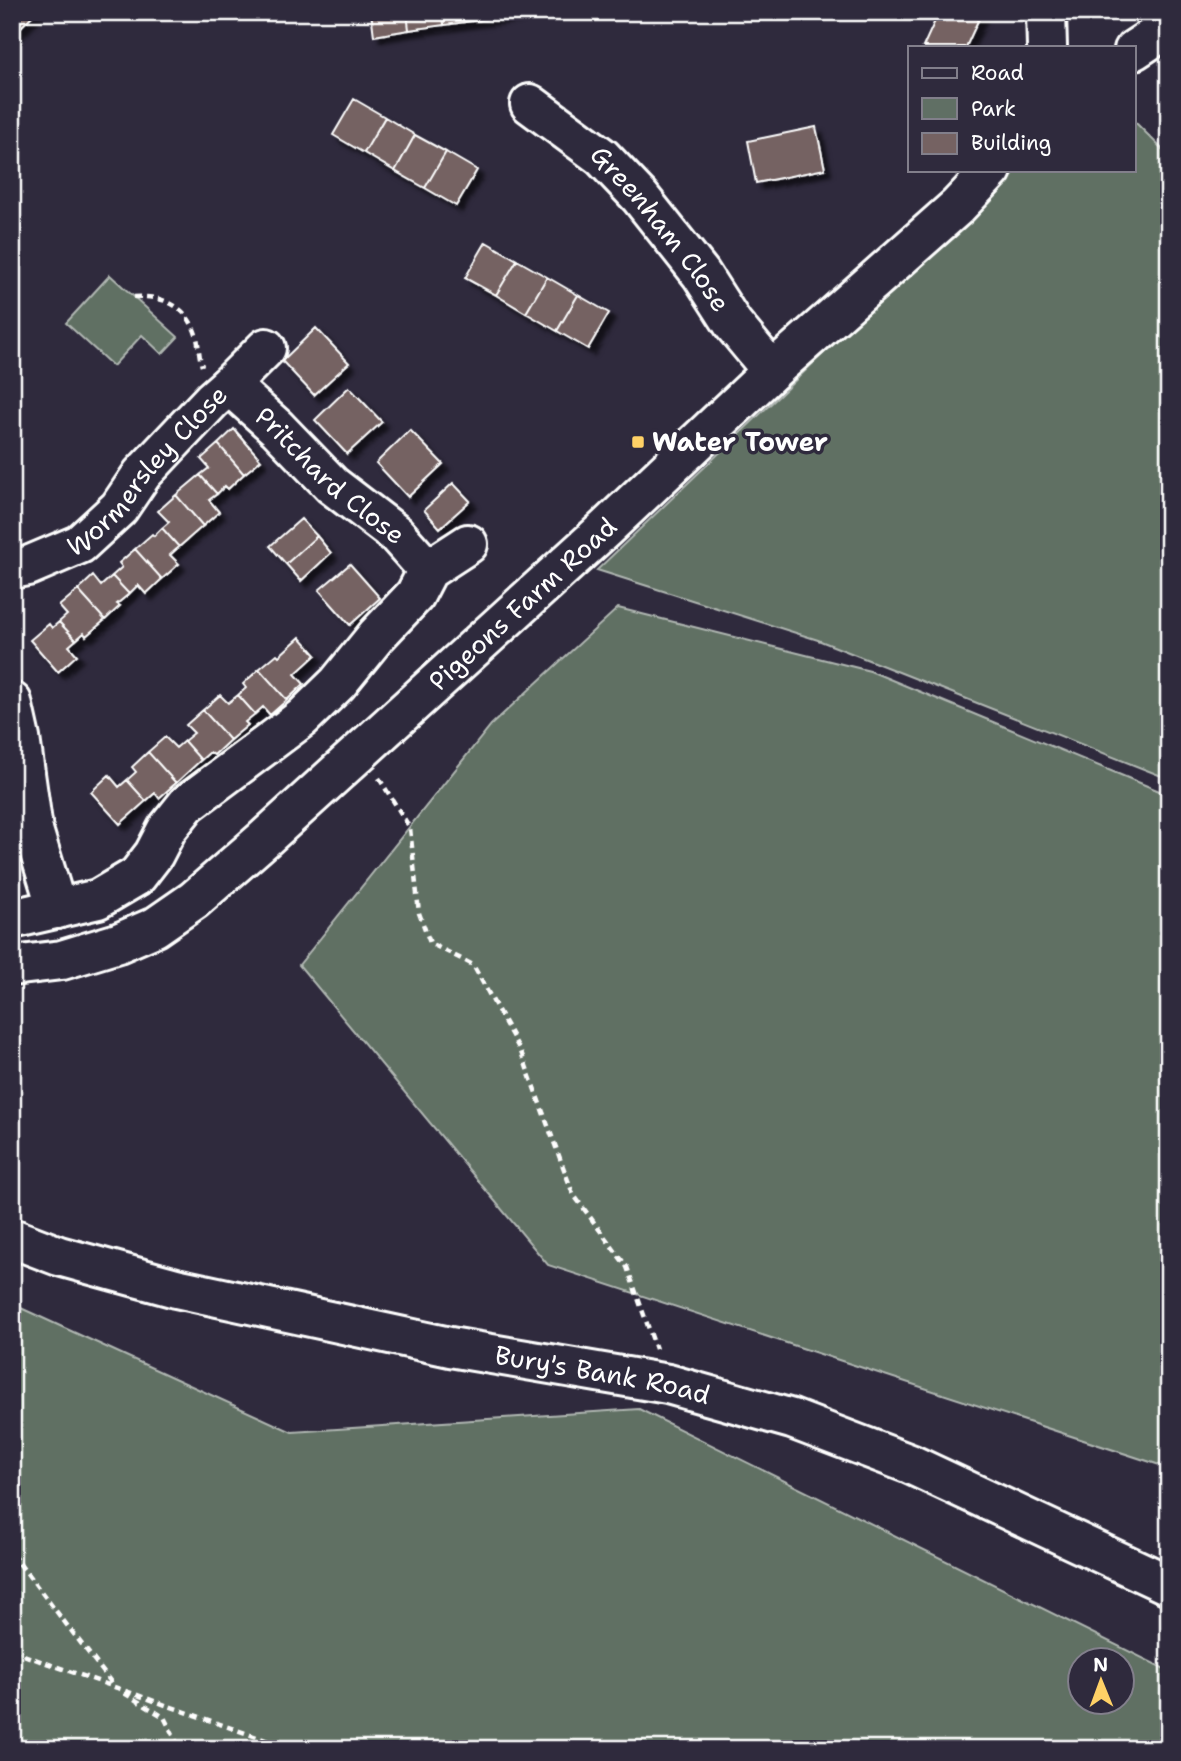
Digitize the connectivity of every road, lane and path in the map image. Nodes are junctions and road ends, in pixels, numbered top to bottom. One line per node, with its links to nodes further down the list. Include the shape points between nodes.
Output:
1 (1046, 12): 3 (street)
2 (1169, 27): 4 (street)
3 (1047, 46)
4 (1136, 49)
5 (530, 104): 9 (street, Greenham Close, via 602,157 640,197)
6 (990, 172): 9 (street, Pigeons Farm Road, via 957,207)
7 (134, 297): 10 (path, via 162,299 190,320 200,358)
8 (265, 348): 10 (street, Wormersley Close)
9 (772, 371): 15 (street, Pigeons Farm Road)
10 (221, 393): 12 (street, Wormersley Close, via 142,474 119,508 80,544); 13 (street, Pritchard Close, via 277,428 332,485 396,534)
11 (468, 544): 13 (street)
12 (12, 569)
13 (421, 583): 16 (street, via 302,719 187,804 137,876 98,899)
14 (12, 702): 16 (street, via 33,830)
15 (361, 751): 18 (street, Pigeons Farm Road, via 194,900 155,927 62,960); 20 (path, via 410,828 419,914 430,943 473,965 521,1052 573,1194 627,1268)
16 (57, 909): 17 (street)
17 (12, 919)
18 (12, 966)
19 (12, 1238): 20 (street, Bury's Bank Road, via 59,1256 176,1288 450,1347)
20 (668, 1384): 22 (street, Bury's Bank Road, via 792,1419 910,1464)
21 (12, 1554): 24 (path)
22 (1169, 1585)
23 (12, 1651): 24 (path)
24 (116, 1689): 25 (path, via 164,1717); 26 (path)
25 (180, 1749)
26 (291, 1749)

